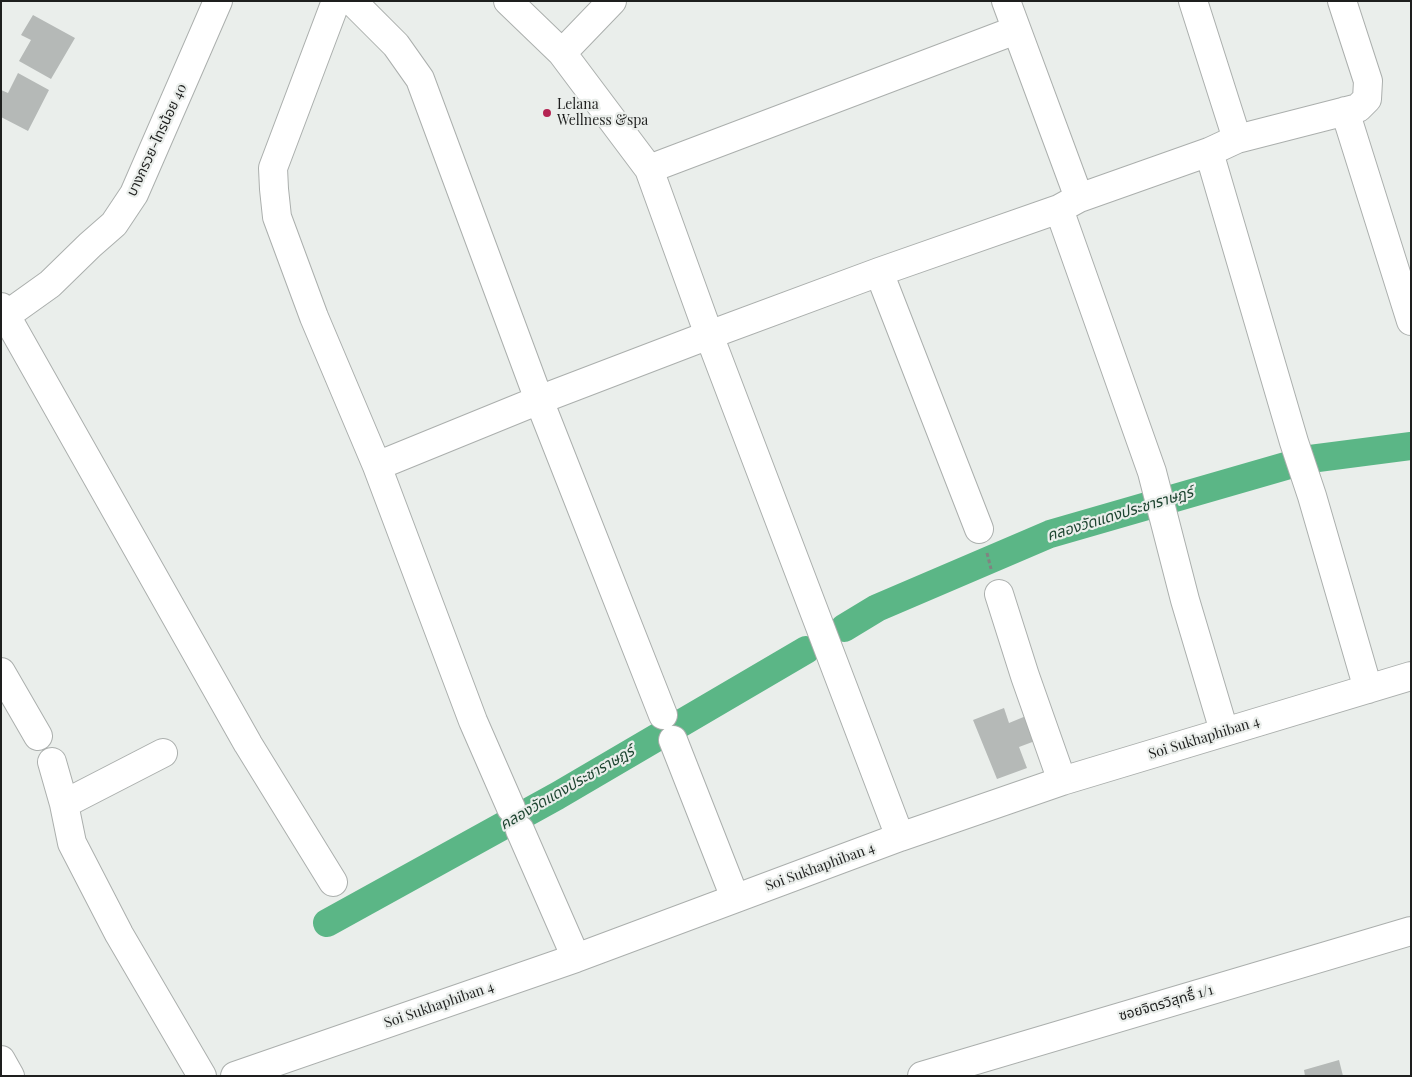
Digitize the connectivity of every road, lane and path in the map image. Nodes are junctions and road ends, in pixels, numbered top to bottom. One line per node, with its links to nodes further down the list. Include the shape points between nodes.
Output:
1 (218, 1): 17 (street, บางกรวย-ไทรน้อย 40, via 134,194 114,224 50,284)
2 (336, 1): 21 (street, via 273,168 274,189 277,217 314,317)
3 (352, 1): 20 (street, via 396,46 420,79)
4 (508, 1): 10 (street)
5 (612, 1): 10 (street)
6 (1006, 1): 9 (street)
7 (1193, 1): 12 (street)
8 (1342, 1): 11 (street, via 1368,81 1367,99 1358,108)
9 (1016, 30): 14 (street); 15 (street)
10 (562, 53): 14 (street)
11 (1345, 111): 12 (street); 18 (street)
12 (1237, 139): 13 (street)
13 (1209, 152): 15 (street); 26 (street)
14 (649, 169): 19 (street)
15 (1069, 204): 16 (street); 28 (street, via 1152,472)
16 (879, 272): 19 (street); 22 (street)
17 (3, 314): 36 (street, via 248,744)
18 (1411, 321)
19 (709, 335): 20 (street); 35 (street)
20 (539, 400): 21 (street); 27 (street)
21 (377, 466): 39 (street, via 472,721)
22 (979, 529): 23 (path)
23 (999, 594): 33 (street)
24 (1, 672): 29 (street)
25 (1411, 676): 26 (street, Soi Sukhaphiban 4)
26 (1368, 689): 28 (street, Soi Sukhaphiban 4)
27 (663, 715)
28 (1224, 732): 33 (street, Soi Sukhaphiban 4)
29 (38, 736)
30 (673, 740): 37 (street)
31 (162, 753): 34 (street)
32 (52, 762): 34 (street)
33 (1062, 781): 35 (street, Soi Sukhaphiban 4)
34 (64, 804): 42 (street, via 76,850 119,934)
35 (900, 837): 37 (street, Soi Sukhaphiban 4)
36 (333, 882)
37 (735, 898): 39 (street, Soi Sukhaphiban 4)
38 (1411, 931): 44 (street, ซอยจิตรวิสุทธื์ 1/1)
39 (576, 958): 43 (street, Soi Sukhaphiban 4)
40 (1, 1060): 41 (street)
41 (10, 1076)
42 (202, 1076)
43 (235, 1076)
44 (922, 1076)

